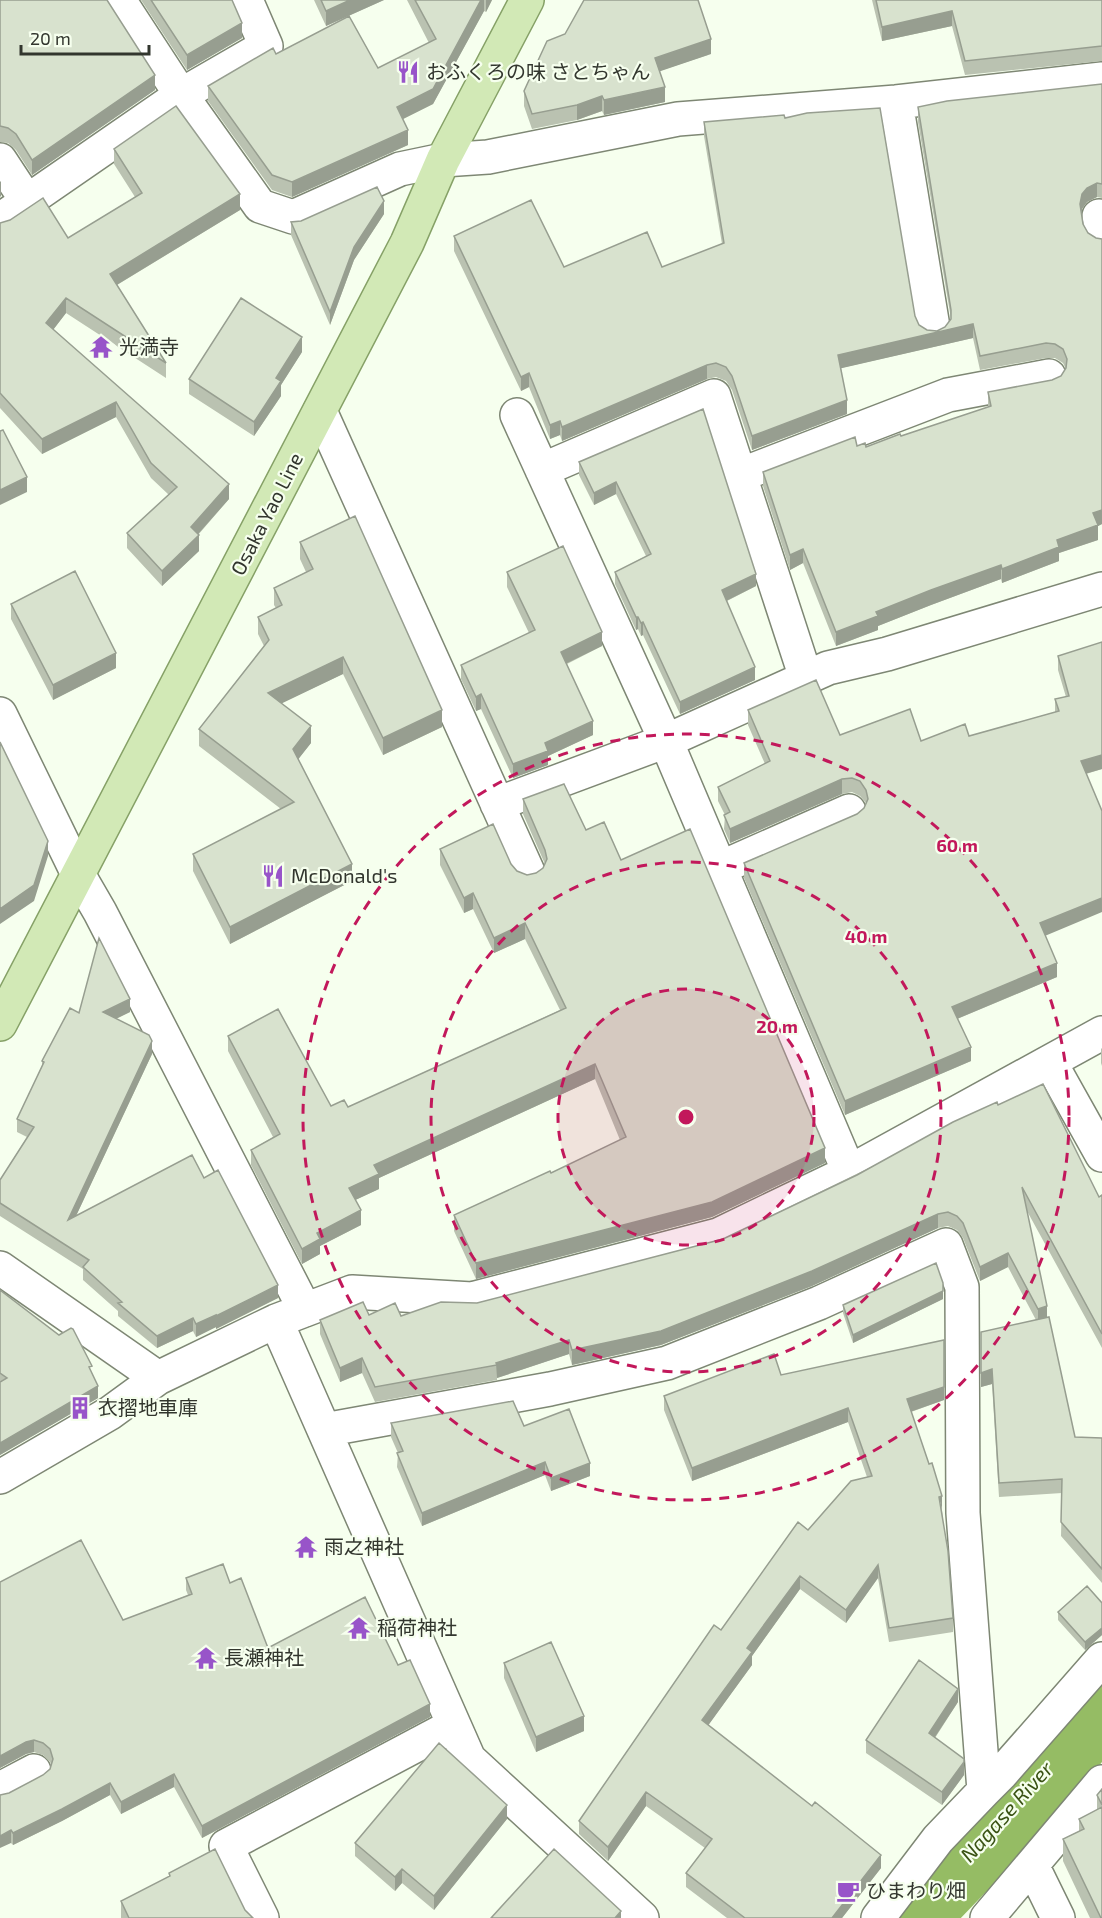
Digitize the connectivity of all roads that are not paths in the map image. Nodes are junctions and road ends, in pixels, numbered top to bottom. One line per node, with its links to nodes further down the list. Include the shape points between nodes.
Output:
1 (120, 0): 5 (street)
2 (246, 0): 5 (street, via 266,46)
3 (527, 0): 8 (main road, Osaka Yao Line)
4 (1102, 79): 6 (street)
5 (181, 95): 8 (street, via 260,206 293,217 400,169); 9 (street)
6 (896, 102): 8 (street, via 678,119 488,157); 11 (street)
7 (0, 160): 9 (street)
8 (443, 160): 13 (main road, Osaka Yao Line, via 407,243)
9 (27, 201): 10 (street)
10 (0, 220)
11 (933, 327)
12 (1049, 376): 16 (street, via 948,395)
13 (320, 411): 21 (street); 25 (main road, Osaka Yao Line)
14 (517, 415): 15 (street)
15 (542, 470): 16 (street, via 714,396); 20 (street)
16 (740, 475): 18 (street)
17 (1102, 590): 18 (street, via 828,668)
18 (806, 678): 20 (street)
19 (0, 714): 25 (street)
20 (666, 741): 21 (street); 23 (street)
21 (498, 804): 24 (street)
22 (849, 811): 23 (street)
23 (720, 868): 30 (street)
24 (528, 872)
25 (78, 874): 26 (main road, Osaka Yao Line); 32 (street, via 105,923)
26 (0, 1024)
27 (1102, 1033): 28 (street)
28 (1050, 1062): 29 (street); 30 (street)
29 (1102, 1155)
30 (849, 1172): 32 (street, via 718,1235 472,1299 352,1292)
31 (0, 1268): 33 (street)
32 (291, 1315): 33 (street); 34 (street)
33 (158, 1378): 35 (street, via 110,1413)
34 (324, 1430): 37 (street); 41 (street, via 550,1389 667,1363 819,1303 946,1245 962,1287 963,1513)
35 (0, 1477)
36 (1102, 1659): 41 (street)
37 (454, 1725): 43 (street, via 226,1846); 44 (street, via 469,1759)
38 (34, 1771): 40 (street)
39 (1102, 1782): 42 (street)
40 (0, 1789)
41 (984, 1791): 45 (street, via 938,1839)
42 (1032, 1865): 46 (street); 47 (street)
43 (262, 1918)
44 (642, 1918)
45 (878, 1918)
46 (987, 1918)
47 (1058, 1918)

